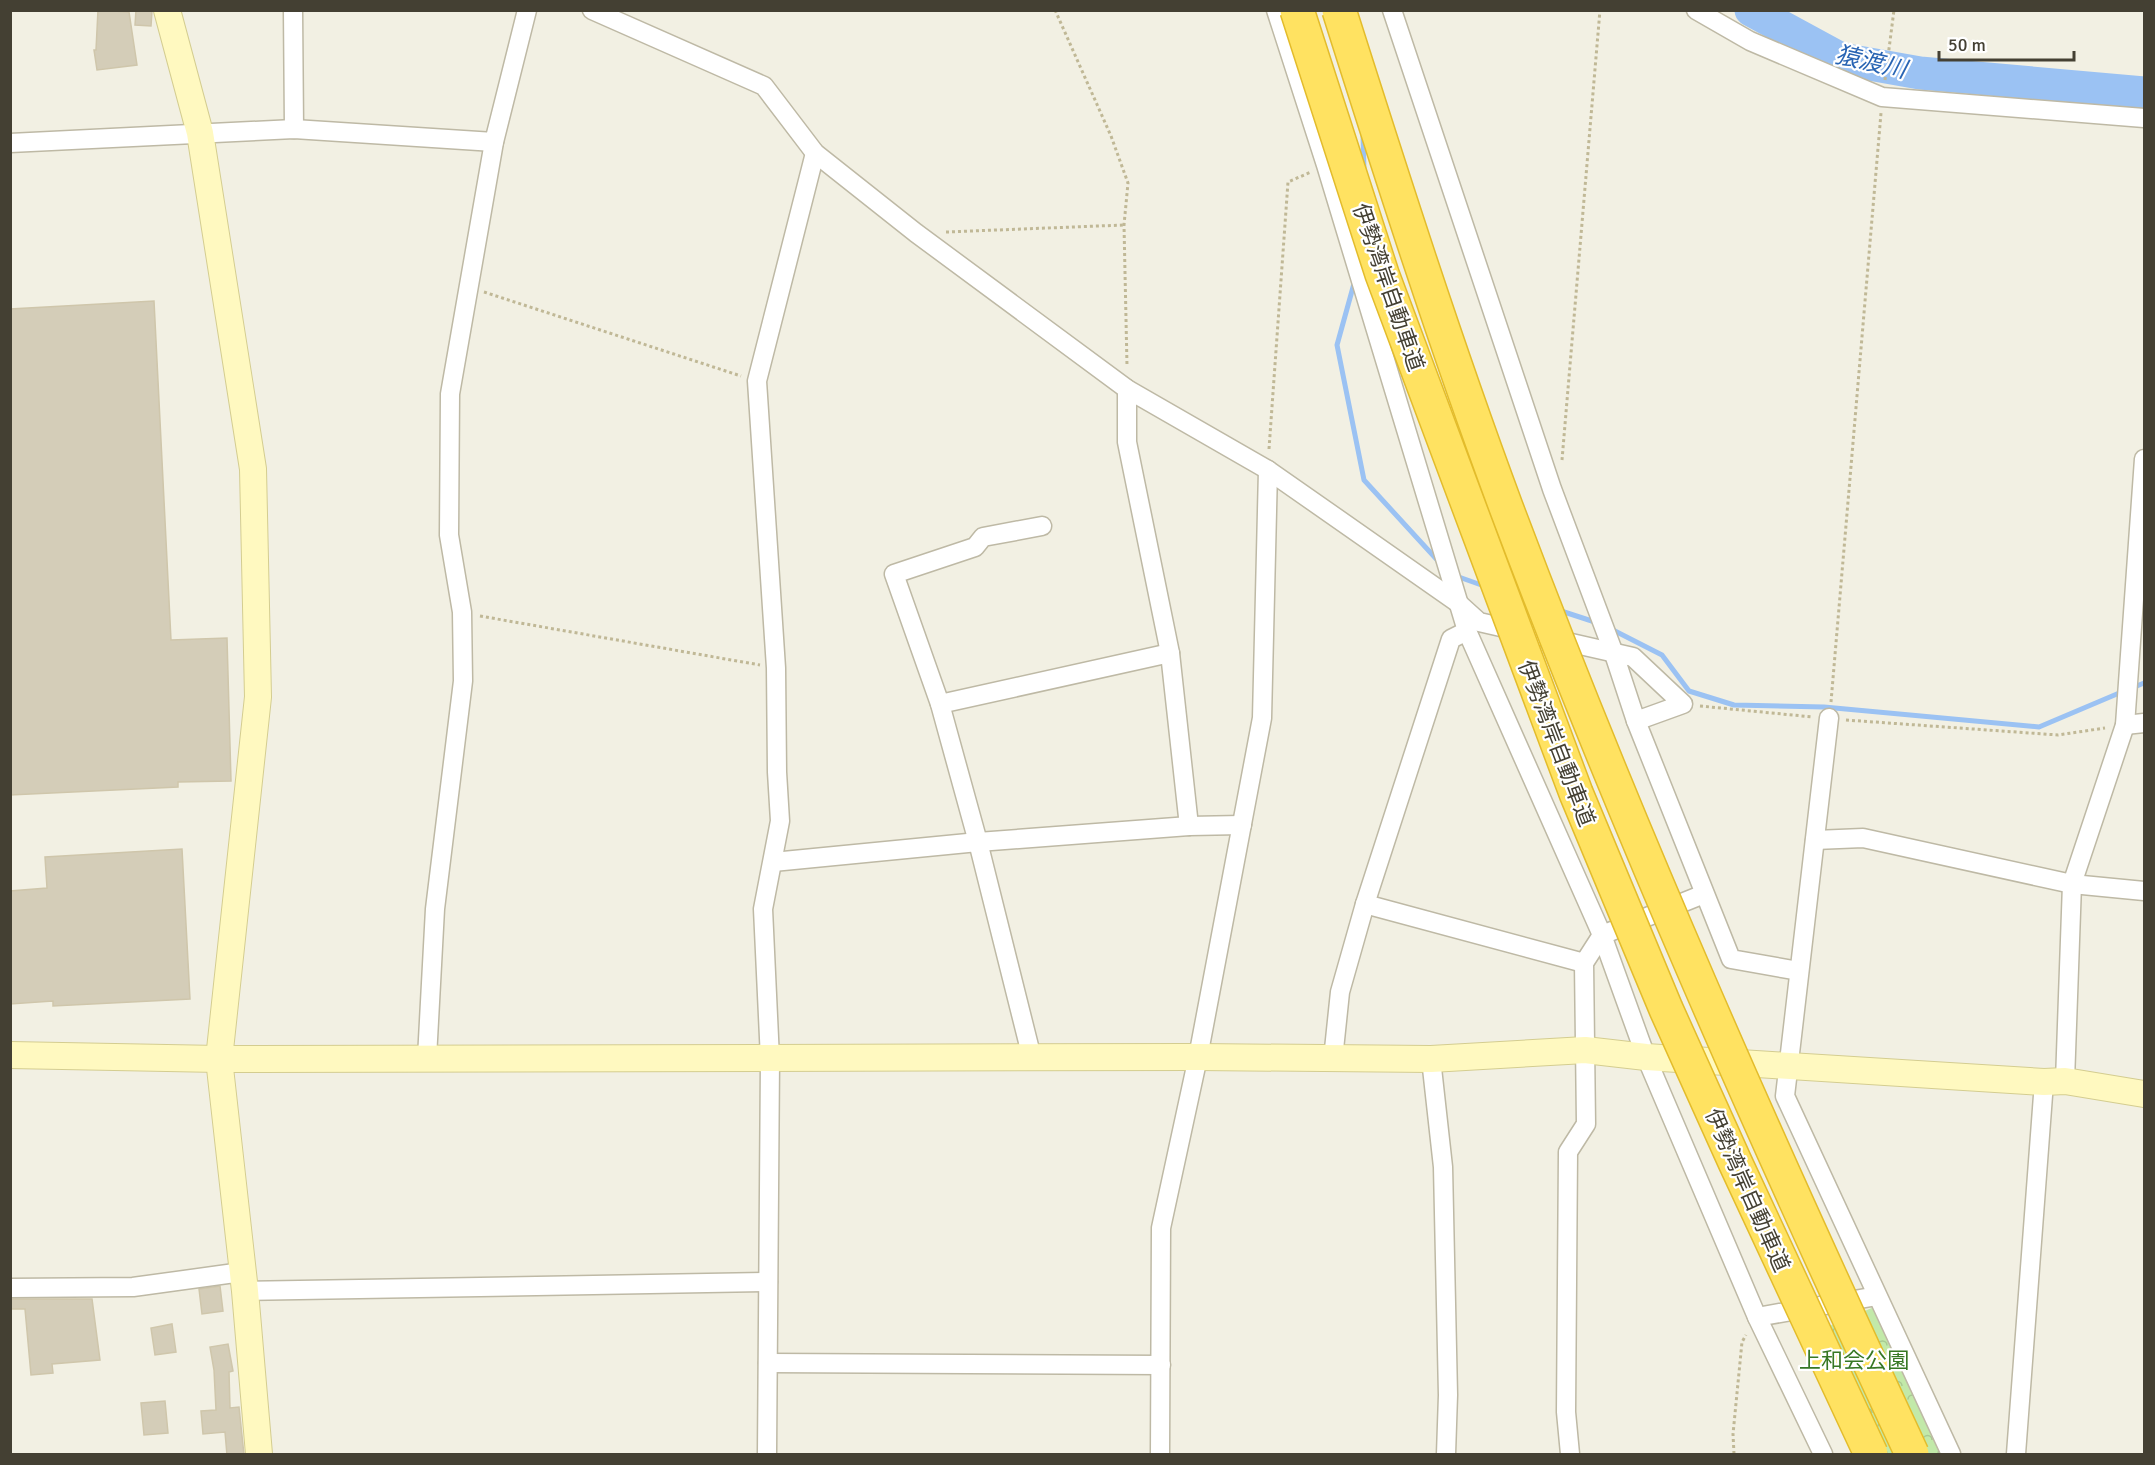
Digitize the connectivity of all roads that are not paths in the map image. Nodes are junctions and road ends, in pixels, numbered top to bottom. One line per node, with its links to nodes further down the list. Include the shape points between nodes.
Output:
1 (167, 10): 12 (street)
2 (293, 10): 11 (street)
3 (527, 10): 13 (street)
4 (592, 10): 15 (street, via 764,86)
5 (1276, 10): 20 (street)
6 (1298, 10): 67 (highway, 伊勢湾岸自動車道, bridge, via 1382,274 1575,793 1681,1042)
7 (1339, 10): 68 (highway, 伊勢湾岸自動車道, bridge, via 1420,262 1506,506 1612,776 1769,1145)
8 (1392, 10): 22 (street, via 1552,489)
9 (1696, 10): 10 (street, via 1750,41 1883,93)
10 (2145, 118)
11 (294, 129): 12 (street); 13 (street)
12 (200, 133): 14 (street); 47 (street, via 253,469 258,697)
13 (494, 142): 44 (street, via 450,394 450,535 462,612 463,681 435,909)
14 (10, 143)
15 (815, 153): 16 (street, via 916,234); 33 (street, via 757,381 776,668 780,821)
16 (1128, 389): 18 (street); 23 (street, via 1127,442)
17 (2145, 459): 28 (street)
18 (1268, 470): 20 (street); 29 (street, via 1262,718)
19 (1042, 526): 24 (street, via 983,537 975,547 894,574)
20 (1458, 603): 21 (street); 22 (street, via 1479,622)
21 (1467, 631): 37 (street, via 1451,639); 38 (street)
22 (1613, 651): 26 (street); 26 (street, via 1633,657 1683,704)
23 (1170, 653): 24 (street); 30 (street)
24 (940, 704): 32 (street)
25 (1829, 718): 31 (street)
26 (1636, 720): 36 (street)
27 (2145, 723): 28 (street)
28 (2125, 725): 34 (street)
29 (1242, 825): 30 (street); 46 (street)
30 (1189, 826): 32 (street)
31 (1815, 840): 34 (street, via 1863,838); 40 (street)
32 (978, 842): 33 (street); 45 (street)
33 (773, 862): 48 (street, via 763,909)
34 (2072, 884): 35 (street); 52 (street)
35 (2145, 891)
36 (1704, 894): 38 (street); 40 (street, via 1731,959)
37 (1365, 904): 39 (street); 49 (street, via 1340,992)
38 (1602, 935): 39 (street); 43 (street)
39 (1584, 963): 41 (street)
40 (1799, 972): 51 (street)
41 (1585, 1050): 43 (street); 50 (street); 65 (street, via 1586,1124 1568,1152 1566,1412)
42 (10, 1055): 47 (street)
43 (1647, 1057): 51 (street); 58 (street)
44 (427, 1058): 47 (street); 48 (street)
45 (1032, 1058): 46 (street); 48 (street)
46 (1198, 1058): 49 (street); 60 (street, via 1161,1228)
47 (219, 1059): 54 (street)
48 (770, 1059): 55 (street)
49 (1333, 1059): 50 (street)
50 (1431, 1059): 64 (street, via 1443,1167)
51 (1788, 1066): 52 (street); 57 (street, via 1785,1096)
52 (2055, 1082): 53 (street); 70 (street)
53 (2145, 1094)
54 (244, 1282): 55 (street); 56 (street); 61 (street)
55 (768, 1282): 59 (street)
56 (10, 1288)
57 (1877, 1296): 58 (street); 69 (street)
58 (1757, 1317): 66 (street)
59 (768, 1363): 60 (street); 62 (street)
60 (1161, 1365): 63 (street)
61 (259, 1455)
62 (767, 1455)
63 (1160, 1455)
64 (1446, 1455)
65 (1570, 1455)
66 (1823, 1455)
67 (1871, 1455)
68 (1912, 1455)
69 (1951, 1455)
70 (2016, 1455)

